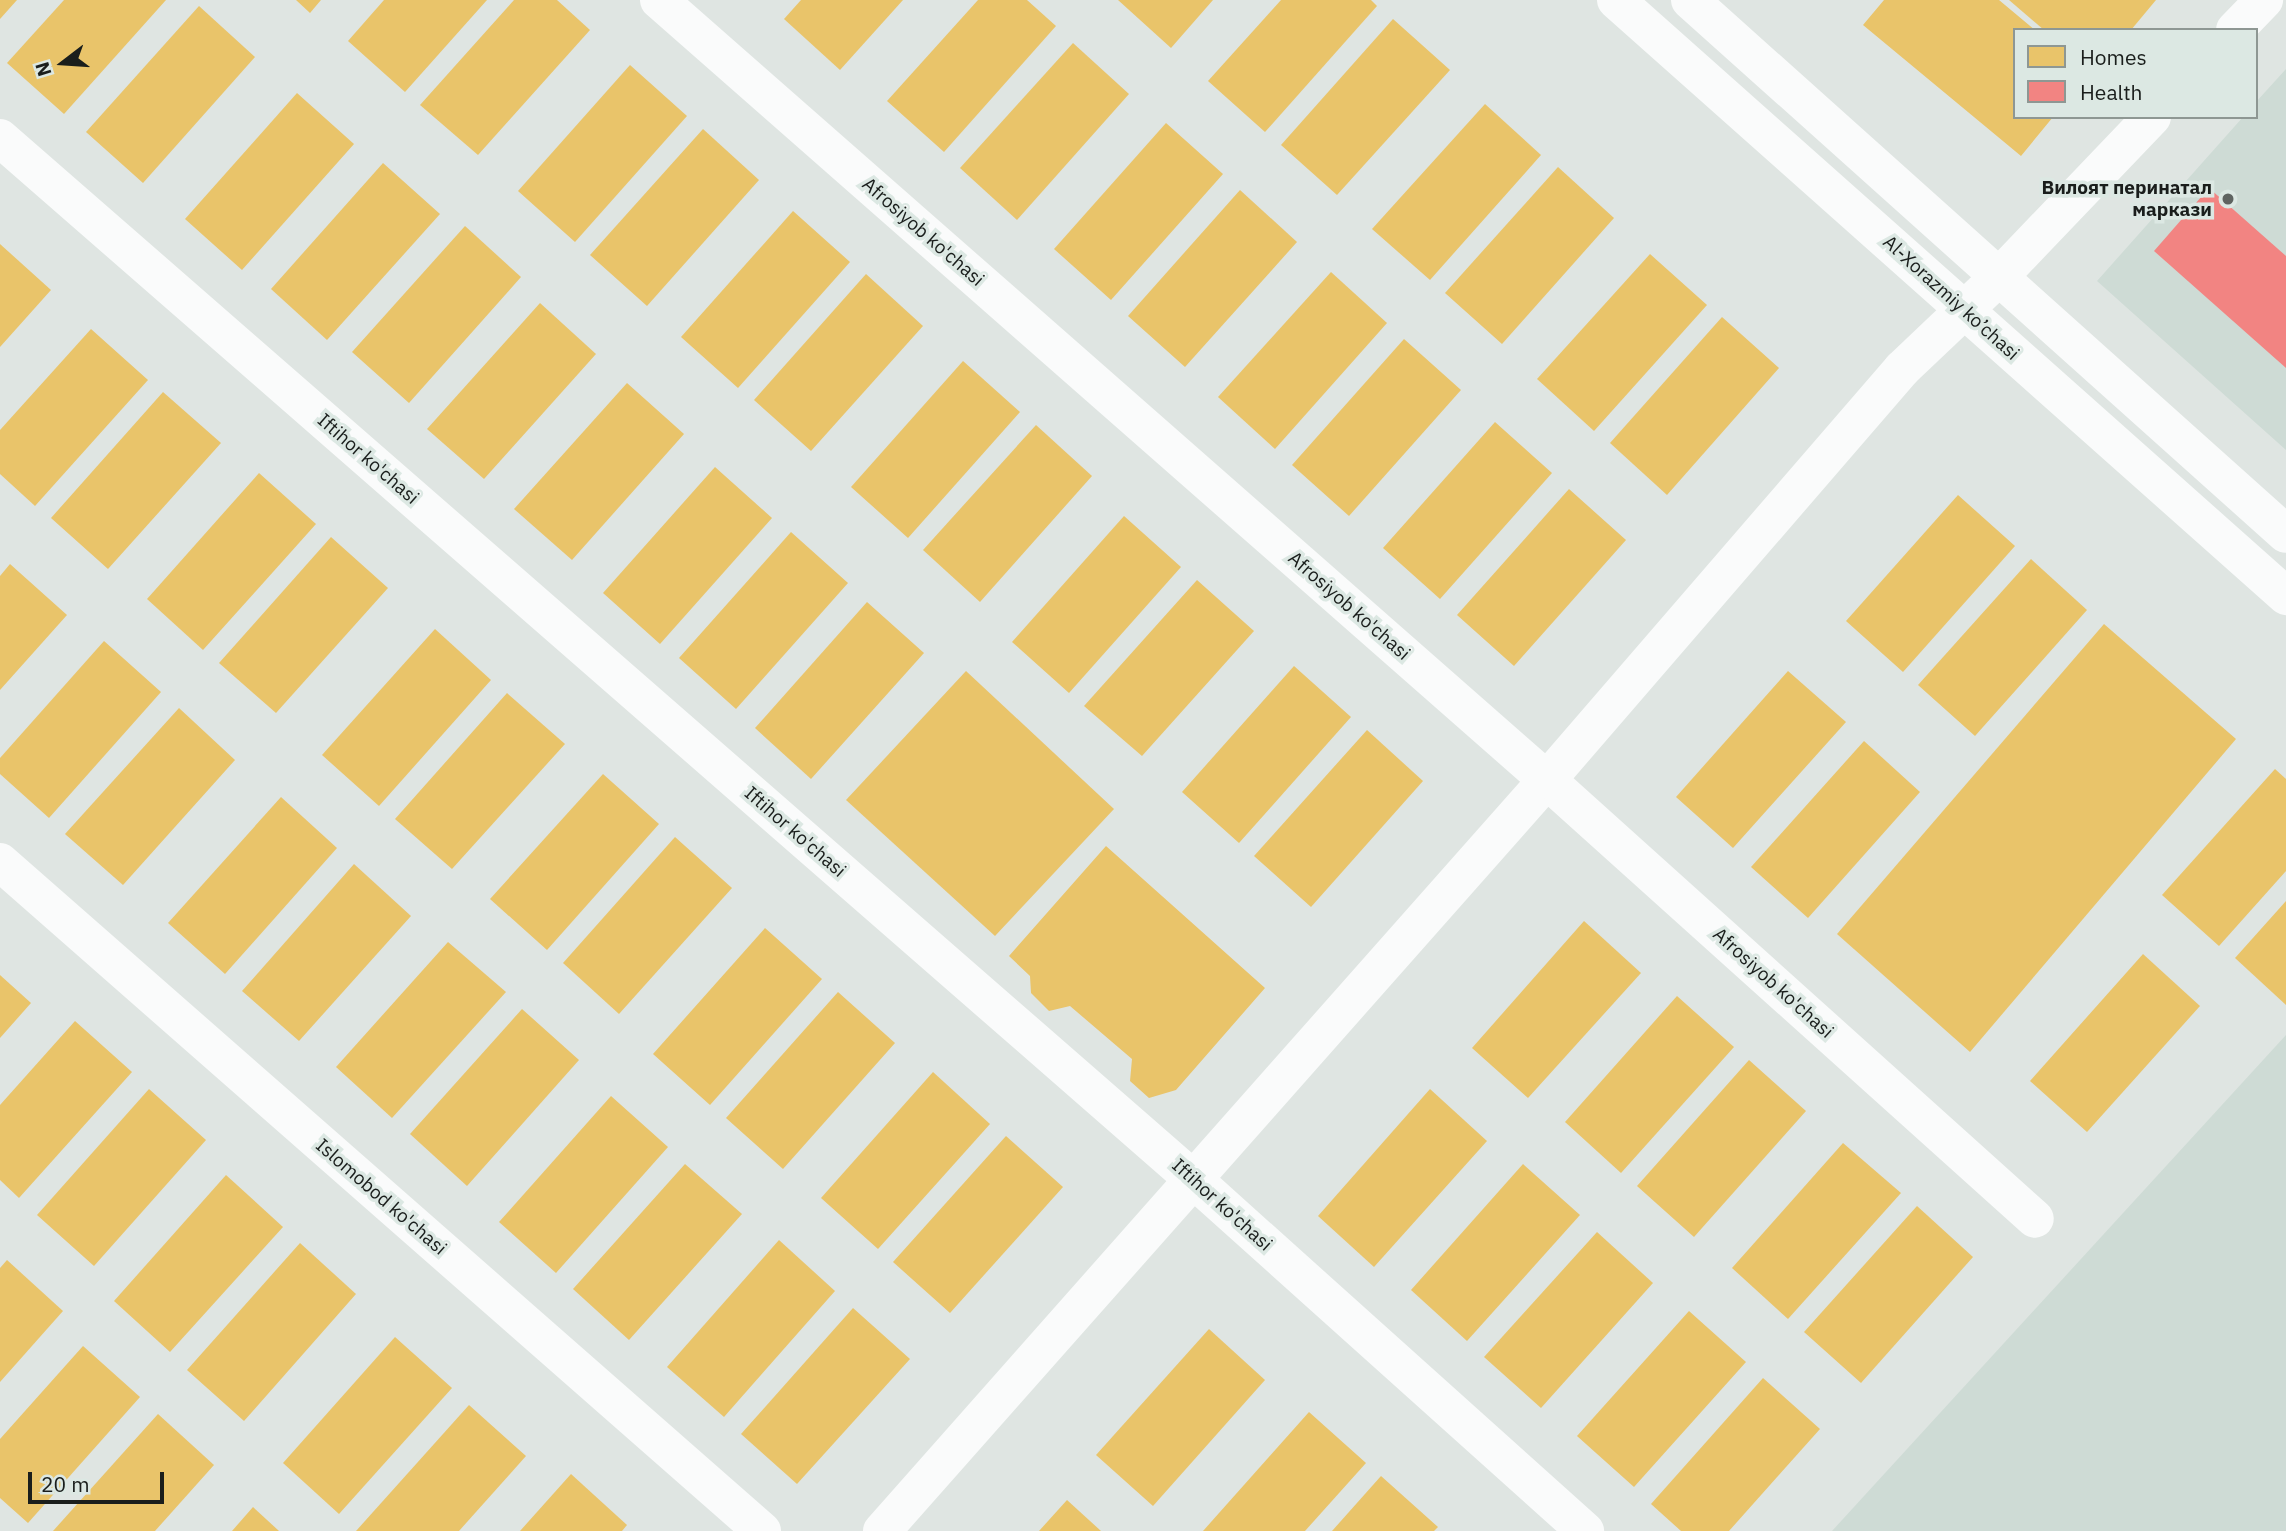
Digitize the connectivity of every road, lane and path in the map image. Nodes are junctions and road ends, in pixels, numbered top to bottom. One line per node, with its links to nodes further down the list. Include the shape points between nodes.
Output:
1 (659, 0): 12 (street, Afrosiyob ko'chasi)
2 (1616, 0): 9 (street, Al-Xorazmiy ko’chasi)
3 (1690, 0): 8 (street)
4 (2264, 0): 5 (street)
5 (2237, 28)
6 (2149, 119): 8 (street)
7 (0, 138): 14 (street, Iftihor ko'chasi)
8 (1998, 278): 9 (street); 10 (street)
9 (1963, 310): 11 (street, Al-Xorazmiy ko’chasi); 12 (street, via 1902,369)
10 (2286, 534)
11 (2286, 596)
12 (1547, 780): 14 (street); 15 (street, Afrosiyob ko'chasi)
13 (0, 862): 16 (street, Islomobod ko'chasi)
14 (1193, 1179): 17 (street); 18 (street, Iftihor ko'chasi)
15 (2035, 1219)
16 (762, 1531)
17 (882, 1531)
18 (1585, 1531)

